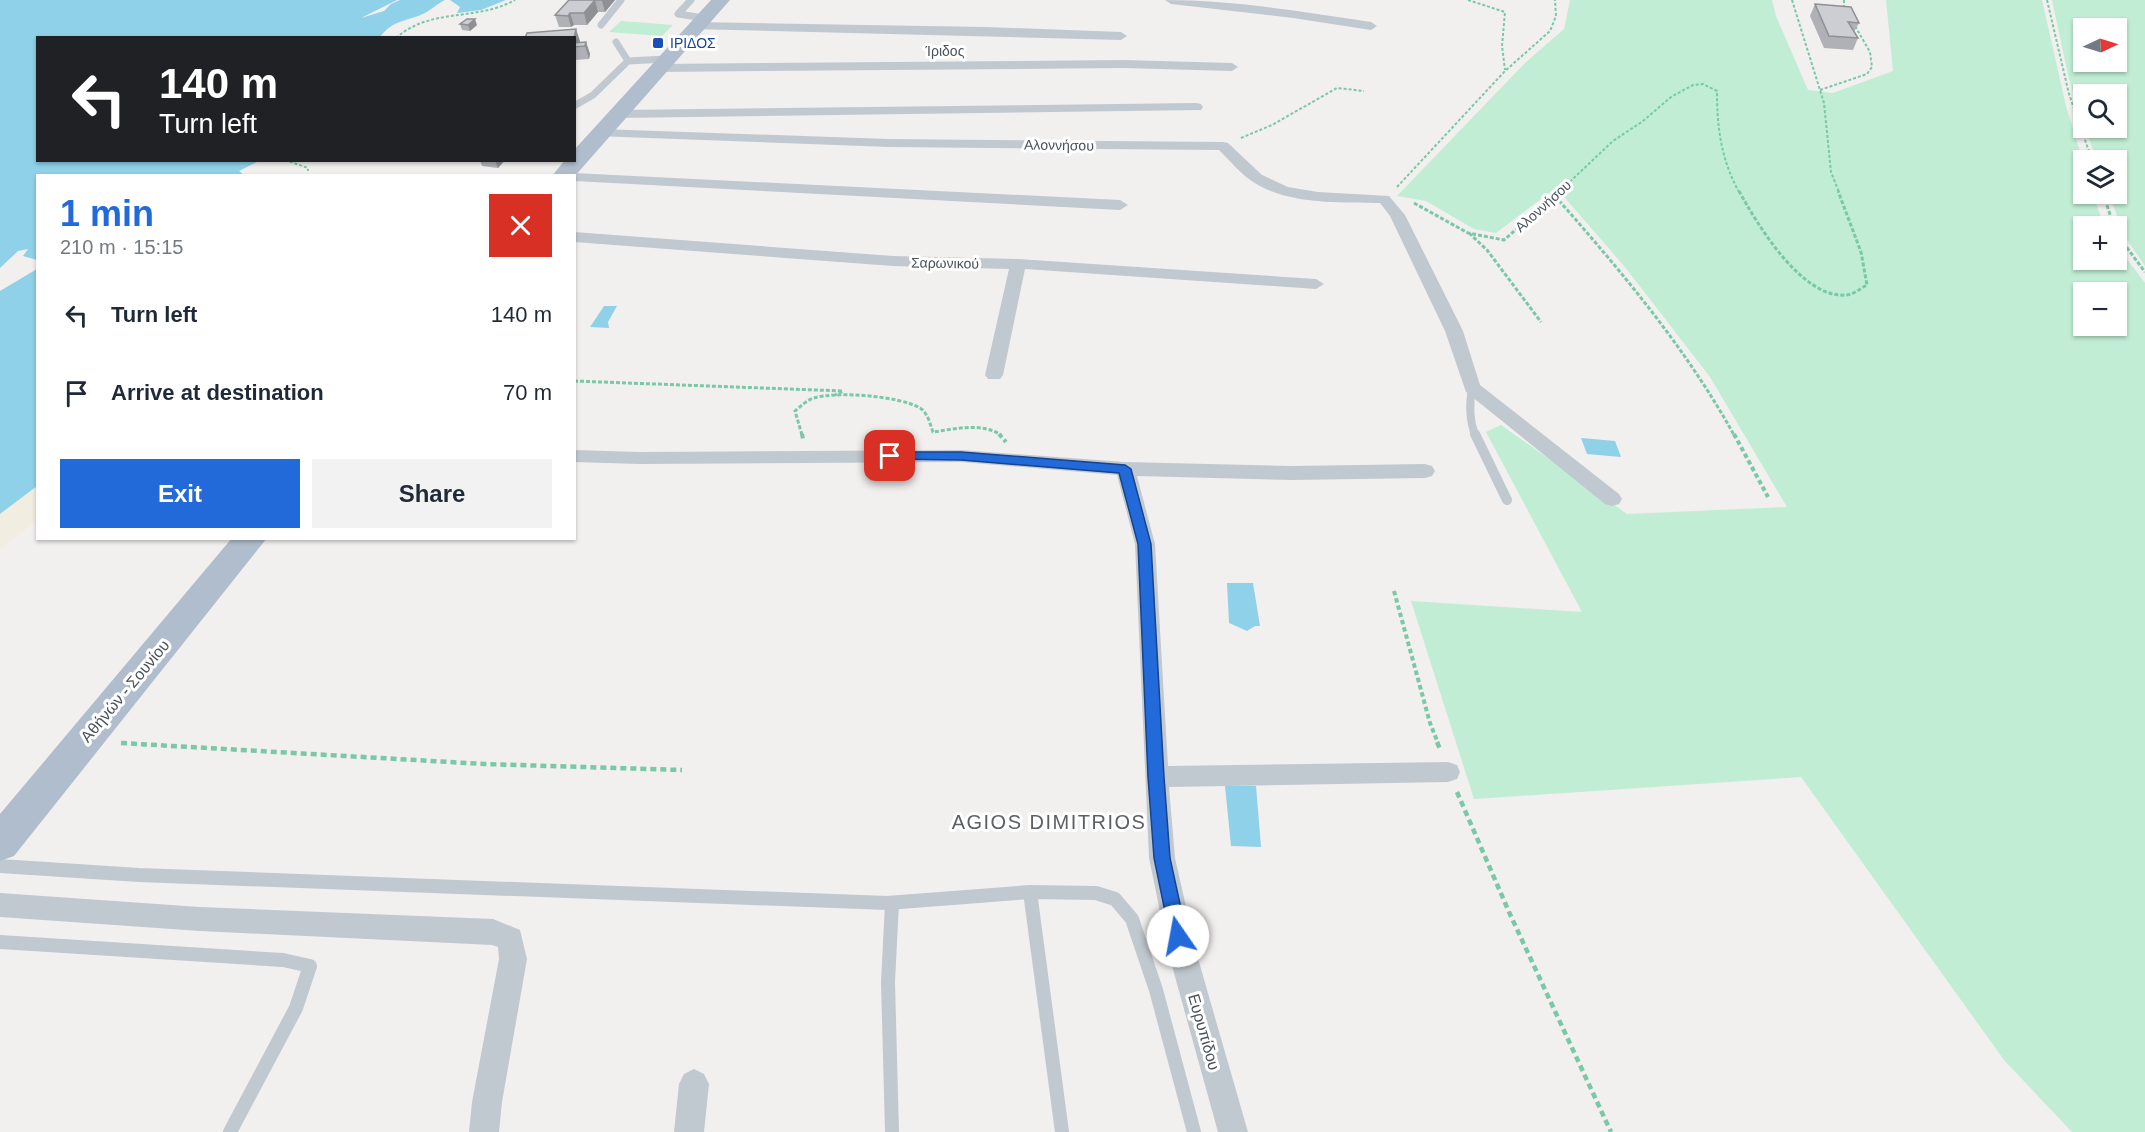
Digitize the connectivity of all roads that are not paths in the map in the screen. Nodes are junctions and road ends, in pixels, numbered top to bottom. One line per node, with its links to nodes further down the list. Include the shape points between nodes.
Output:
1 (621, 0): 6 (lane)
2 (691, 0): 5 (lane, via 678,14)
3 (721, 0): 5 (main road)
4 (1171, 0): 7 (street)
5 (700, 22): 8 (street); 11 (main road)
6 (601, 25)
7 (1371, 26)
8 (1121, 36)
9 (616, 42): 10 (lane)
10 (628, 61): 11 (lane); 13 (lane, via 593,95)
11 (662, 63): 12 (street, Ίριδος); 15 (main road)
12 (1232, 67)
13 (576, 105)
14 (1196, 107): 15 (street)
15 (616, 114): 16 (main road)
16 (600, 133): 17 (main road); 26 (street, Αλοννήσου, via 1223,146 1258,178 1278,188 1384,199 1397,215 1454,331)
17 (576, 161)
18 (575, 162): 19 (main road)
19 (565, 174)
20 (576, 177): 21 (street)
21 (1120, 205)
22 (576, 237): 23 (street, Σαρωνικού, via 893,261)
23 (1018, 264): 24 (street, Σαρωνικού); 25 (street)
24 (1316, 284)
25 (994, 375)
26 (1472, 388): 30 (street); 31 (lane, via 1467,400 1469,420)
27 (576, 456): 28 (street, via 952,456)
28 (1125, 469): 29 (street); 34 (street, Ευρυπίδου, via 1145,544)
29 (1425, 471)
30 (1612, 499)
31 (1507, 500)
32 (249, 540): 35 (main road, Αθήνών - Σουνίου)
33 (1448, 772): 34 (street)
34 (1156, 777): 48 (street, Ευρυπίδου, via 1162,858 1180,944)
35 (0, 843)
36 (0, 866): 38 (lane, via 139,875)
37 (1030, 892): 38 (lane); 46 (lane); 47 (lane, via 1096,893 1115,898 1132,919 1156,990)
38 (892, 903): 45 (lane, via 888,982)
39 (0, 905): 43 (street, via 200,919 493,932 510,939 513,959)
40 (0, 942): 42 (lane, via 283,960 310,966 296,1008)
41 (694, 1084): 44 (street)
42 (230, 1132)
43 (484, 1132)
44 (689, 1132)
45 (892, 1132)
46 (1062, 1132)
47 (1194, 1132)
48 (1233, 1132)

